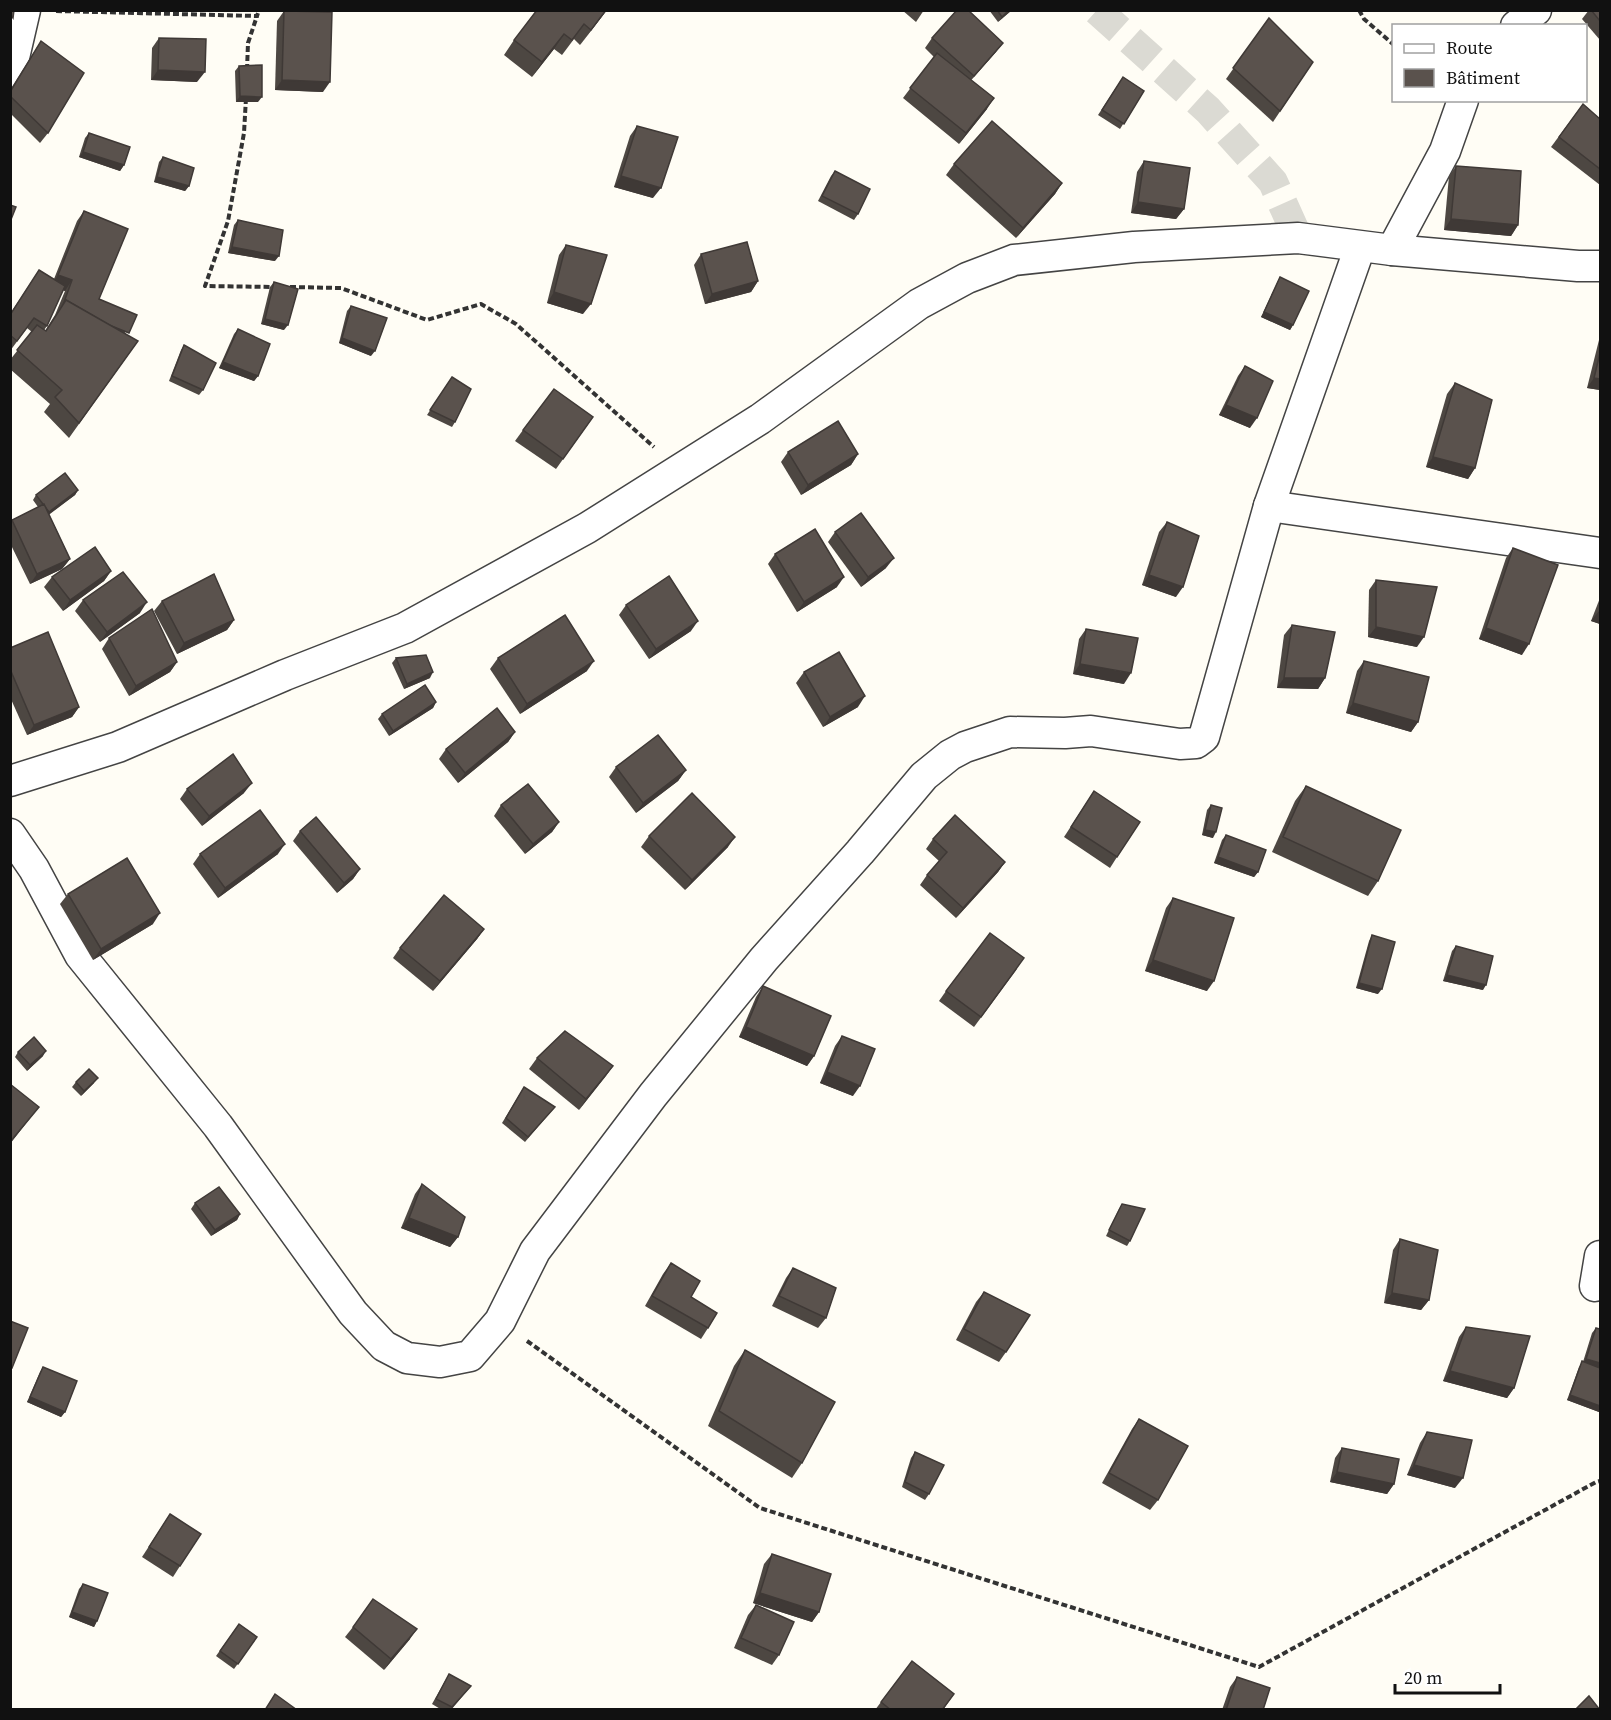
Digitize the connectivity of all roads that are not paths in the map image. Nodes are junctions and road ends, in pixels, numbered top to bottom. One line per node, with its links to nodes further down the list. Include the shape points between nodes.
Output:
1 (25, 10): 4 (street)
2 (1536, 10): 3 (street)
3 (1518, 24)
4 (10, 75)
5 (1462, 102): 7 (street, via 1445,151)
6 (1360, 247): 7 (street); 9 (street); 11 (street, via 1298,238 1134,247 1014,260 967,278 919,304 760,418 587,528 405,628 118,747)
7 (1392, 250): 8 (street)
8 (1600, 266)
9 (1269, 506): 10 (street); 12 (street, via 1204,737 1196,743 1180,744 1091,731 1010,732 965,747 924,776 764,959 653,1095 535,1251 500,1321 470,1356 440,1362 407,1358 384,1346 353,1314 218,1126 80,955 34,869)
10 (1600, 553)
11 (10, 781)
12 (10, 834)
13 (1600, 1256): 14 (street)
14 (1595, 1286)

